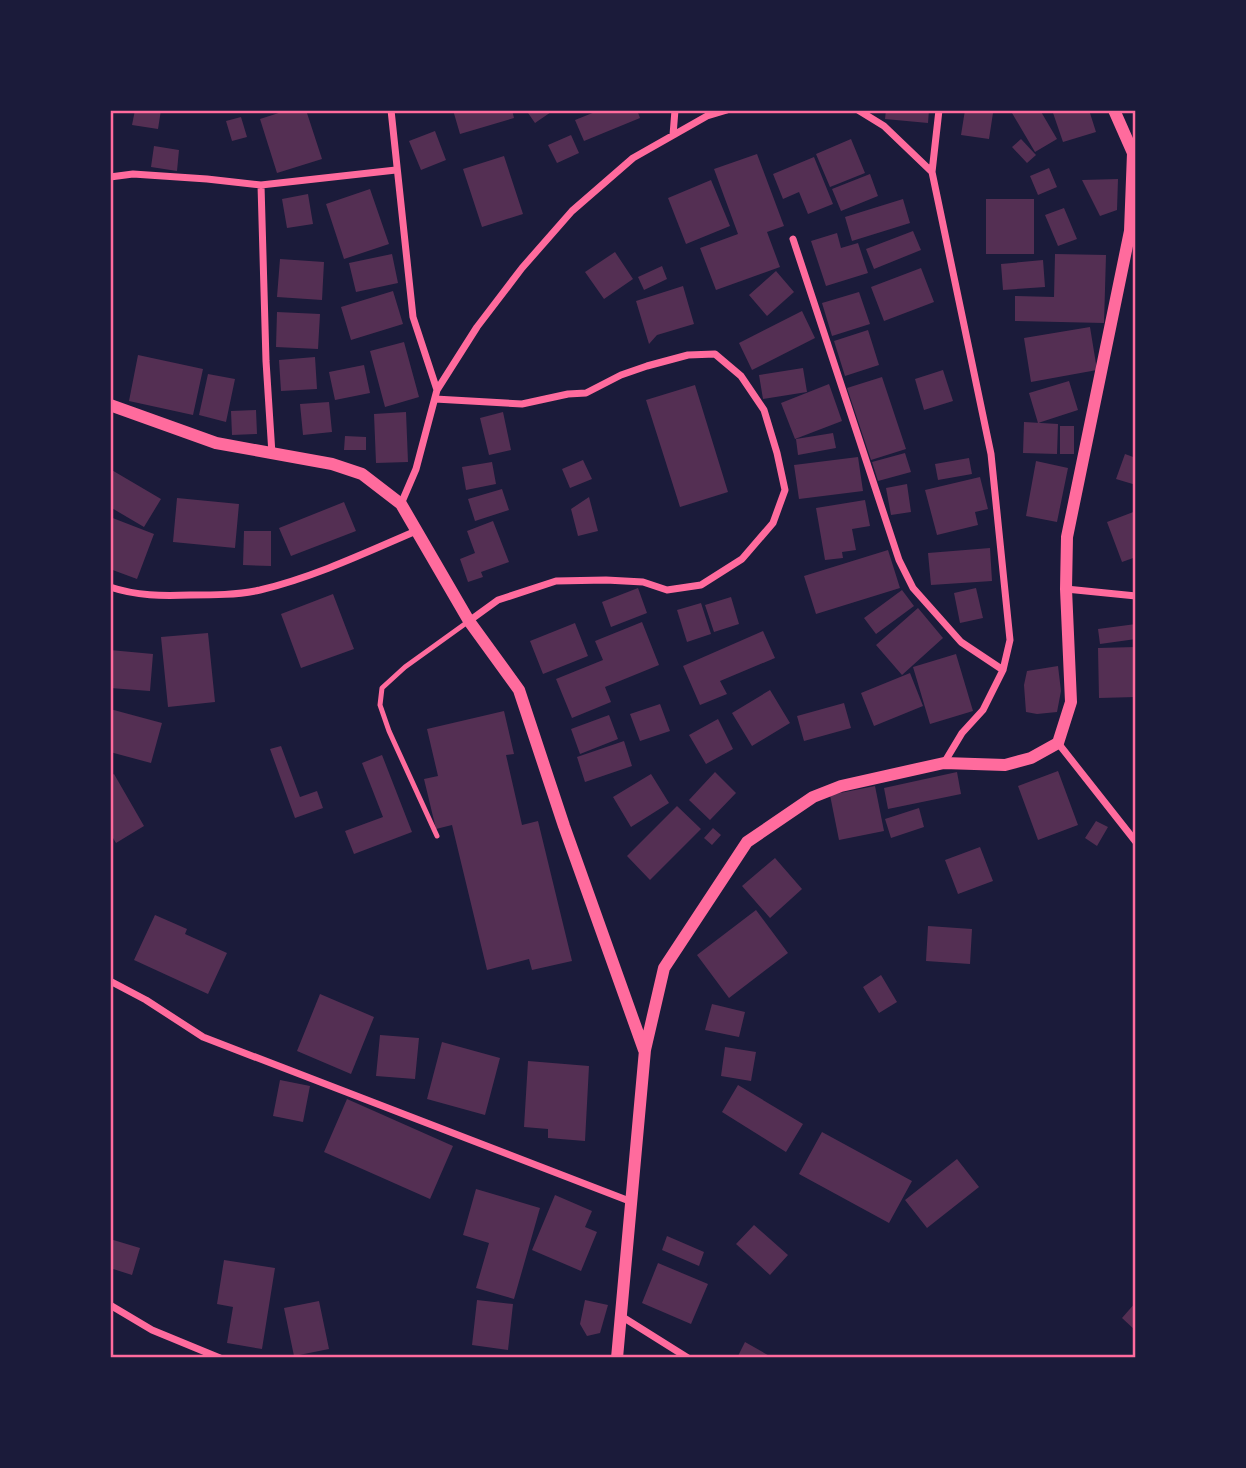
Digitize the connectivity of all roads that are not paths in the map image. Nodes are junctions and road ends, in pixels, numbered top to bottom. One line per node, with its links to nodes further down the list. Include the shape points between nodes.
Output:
1 (391, 110): 9 (street)
2 (675, 110): 7 (street)
3 (727, 110): 7 (street)
4 (858, 110): 10 (street, via 884,126)
5 (939, 110): 10 (street)
6 (1114, 110): 8 (street)
7 (673, 135): 14 (street, via 633,158 572,211 477,327)
8 (1134, 153): 21 (street, via 1130,232 1067,537)
9 (396, 170): 12 (street); 14 (street, via 413,317)
10 (932, 172): 24 (street, via 991,454 1010,640)
11 (111, 175): 12 (street)
12 (261, 185): 17 (street)
13 (793, 239): 24 (street, via 899,560 913,588 961,642)
14 (437, 390): 15 (street)
15 (435, 399): 18 (street); 23 (street, via 522,404 586,394 647,366 688,355 715,354 741,376 764,410 785,489 773,523 758,541 742,559 701,586 667,590 643,582 555,581 498,600)
16 (110, 405): 17 (street, via 216,443)
17 (272, 454): 18 (street, via 362,474)
18 (401, 504): 19 (street)
19 (416, 531): 20 (street, via 325,571 258,590 164,596 129,594); 23 (street)
20 (110, 587)
21 (1066, 589): 22 (street); 25 (street, via 1071,702)
22 (1136, 596)
23 (469, 621): 27 (lane, via 382,688 380,705 389,731); 30 (street, via 519,690)
24 (1003, 670): 26 (street, via 983,710)
25 (1058, 743): 26 (street, via 1031,758 1005,765); 28 (street)
26 (944, 763): 30 (street, via 813,797 747,842 664,968)
27 (437, 836)
28 (1136, 842)
29 (110, 981): 31 (street, via 203,1037)
30 (645, 1050): 31 (street)
31 (632, 1202): 33 (street)
32 (110, 1305): 34 (street, via 152,1330)
33 (621, 1316): 35 (street); 36 (street)
34 (220, 1358)
35 (617, 1358)
36 (688, 1358)

